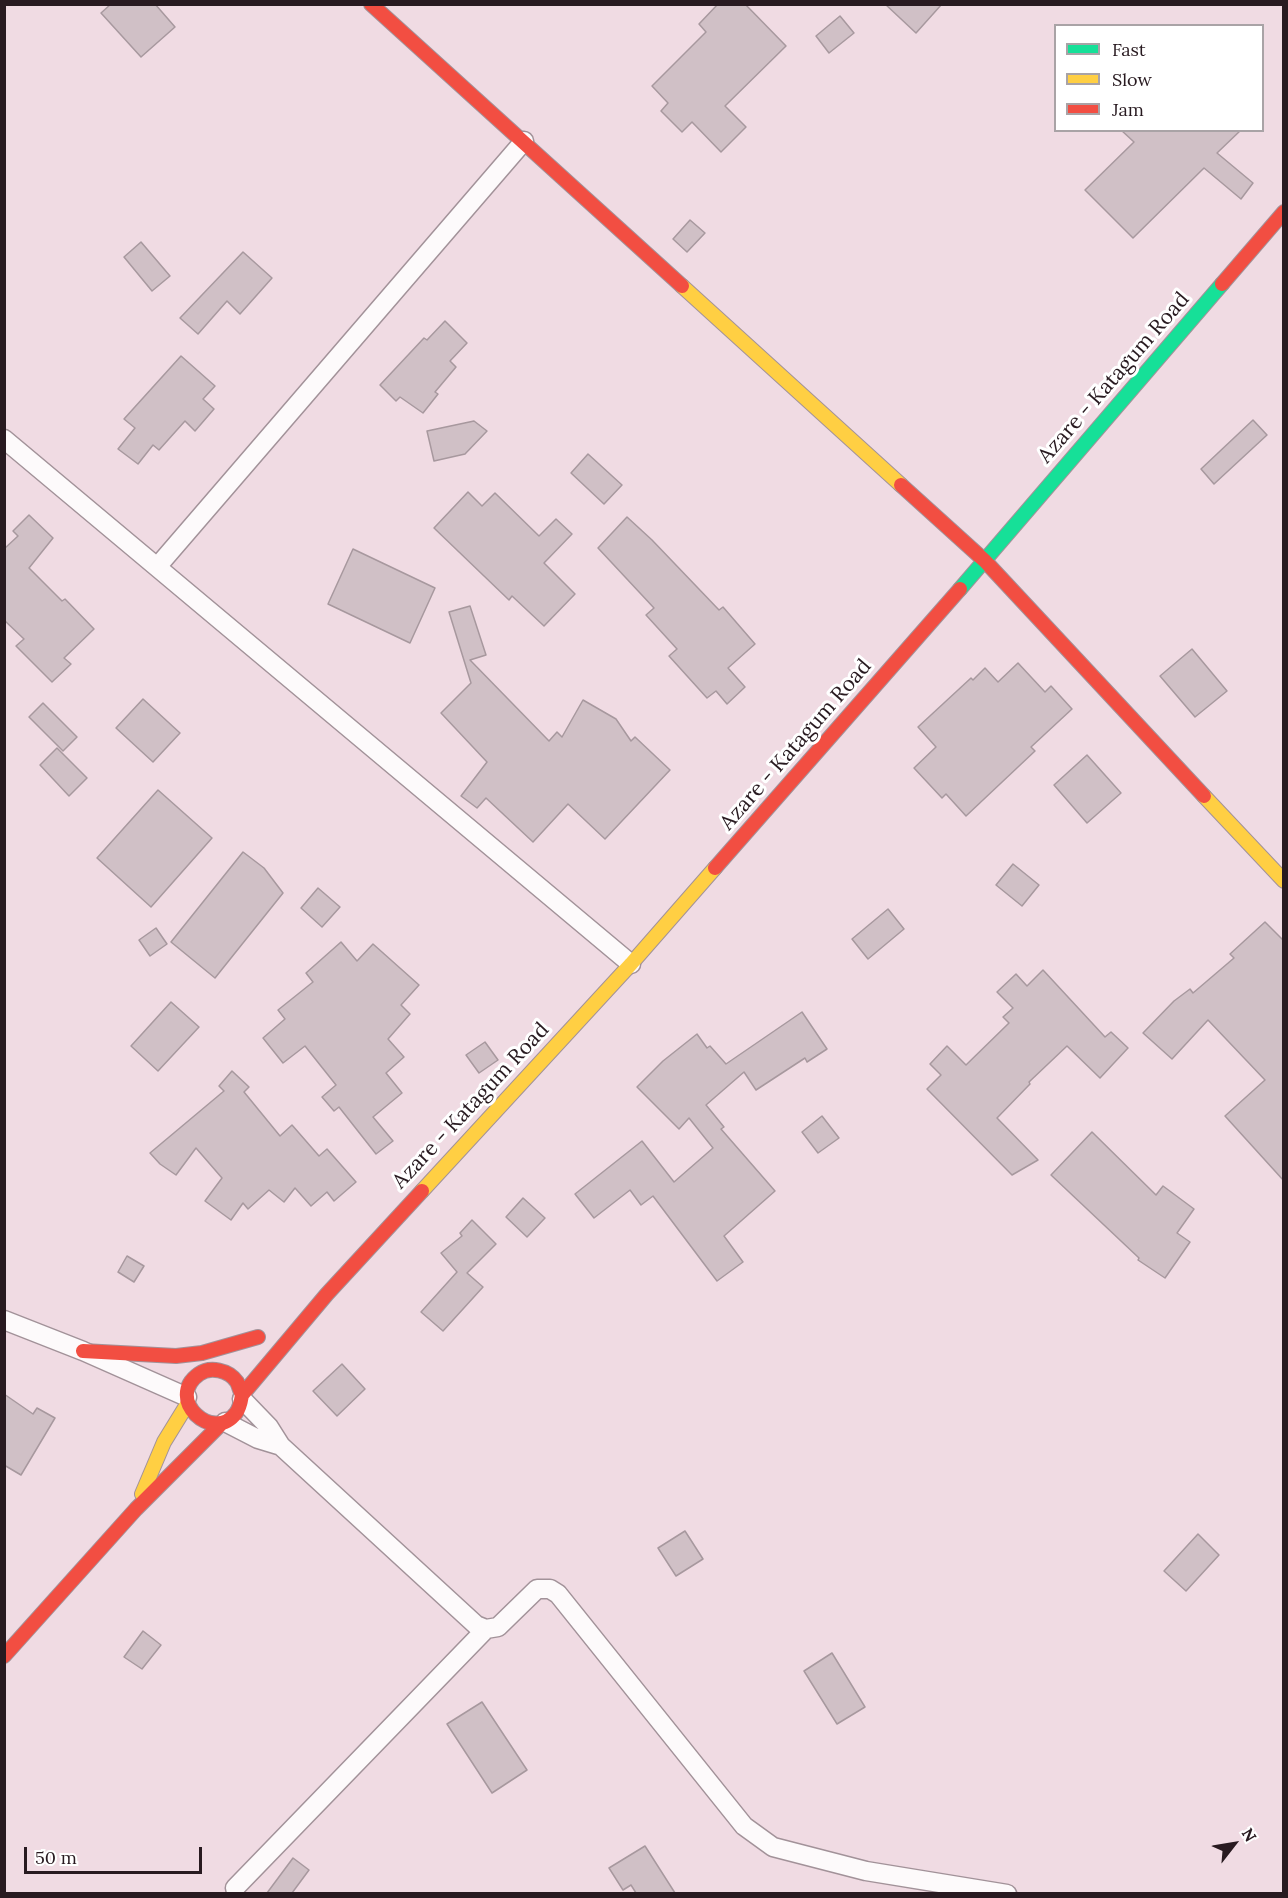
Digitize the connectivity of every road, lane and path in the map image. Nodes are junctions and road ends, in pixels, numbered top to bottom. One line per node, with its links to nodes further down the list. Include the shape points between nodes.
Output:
1 (371, 4): 2 (main road)
2 (524, 141): 5 (main road); 6 (street)
3 (1284, 212): 5 (main road, Azare - Katagum Road)
4 (4, 439): 6 (street)
5 (985, 561): 7 (main road); 8 (main road, Azare - Katagum Road)
6 (157, 567): 8 (street)
7 (1284, 881)
8 (631, 964): 9 (main road, Azare - Katagum Road)
9 (327, 1294): 10 (main road, Azare - Katagum Road); 14 (main road, Azare - Katagum Road)
10 (287, 1319)
11 (4, 1320): 12 (street)
12 (82, 1351): 13 (main road, Azare - Katagum Road, via 176,1356 202,1353 263,1334); 15 (street)
13 (217, 1369): 14 (main road, via 237,1383); 15 (main road, Azare - Katagum Road, via 196,1377 189,1386)
14 (242, 1397): 16 (main road, Azare - Katagum Road, via 236,1413); 17 (street)
15 (187, 1400): 16 (main road, via 192,1413 201,1421); 18 (main road, Azare - Katagum Road, via 164,1442)
16 (224, 1423): 17 (street); 18 (main road, Azare - Katagum Road)
17 (281, 1446): 19 (street, via 476,1625)
18 (136, 1509): 20 (main road, Azare - Katagum Road)
19 (486, 1629): 21 (street); 22 (street, via 498,1627 537,1589 550,1588 744,1826 773,1847 866,1871)
20 (4, 1656)
21 (235, 1888)
22 (1007, 1893)

